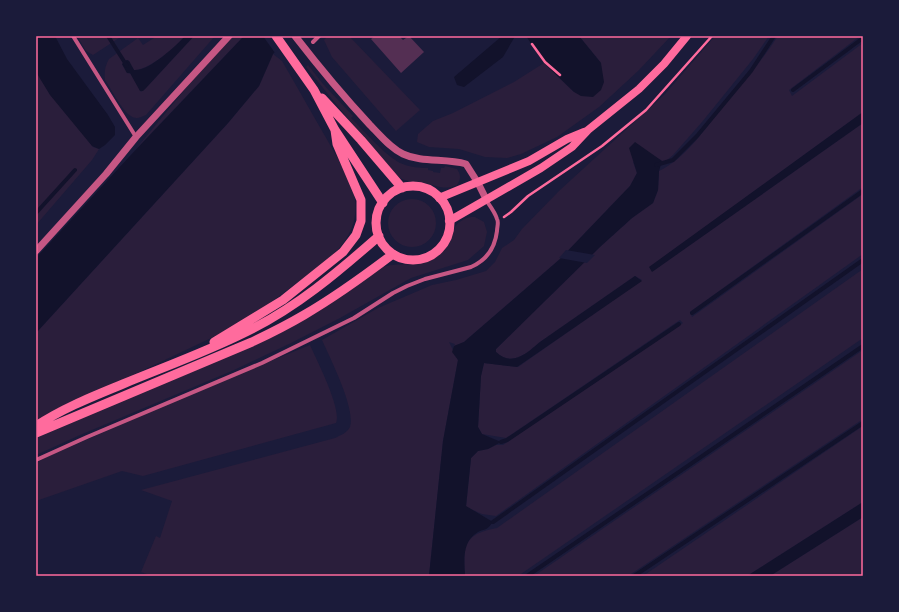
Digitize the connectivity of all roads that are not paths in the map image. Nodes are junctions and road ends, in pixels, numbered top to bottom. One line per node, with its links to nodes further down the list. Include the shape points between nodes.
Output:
1 (73, 36): 11 (street)
2 (229, 36): 11 (street)
3 (276, 36): 8 (main road)
4 (295, 36): 12 (street, via 355,109 392,147 414,158 466,164)
5 (319, 36): 7 (street)
6 (687, 36): 10 (main road, via 639,89)
7 (313, 42)
8 (314, 90): 9 (main road); 13 (main road, via 362,140)
9 (335, 130): 16 (main road); 21 (main road, via 337,144 361,200 361,221 356,235 343,252 283,300 215,341)
10 (588, 130): 12 (main road, via 529,161); 15 (main road, via 572,147)
11 (136, 137): 19 (street)
12 (478, 183): 14 (main road); 15 (street)
13 (402, 188): 14 (main road, via 422,188); 16 (main road)
14 (439, 198): 17 (main road, via 446,209)
15 (486, 200): 17 (main road); 24 (street, via 498,220 496,240 491,253 479,264 407,286 354,318 262,363)
16 (382, 203): 18 (main road, via 376,219)
17 (449, 221): 20 (main road, via 444,243 432,255 410,260)
18 (378, 236): 20 (main road); 21 (main road, via 328,280 291,307 247,332)
19 (36, 251)
20 (394, 254): 23 (main road, via 303,316 252,342)
21 (202, 352): 22 (main road, via 98,394)
22 (36, 426)
23 (36, 433)
24 (36, 460)

